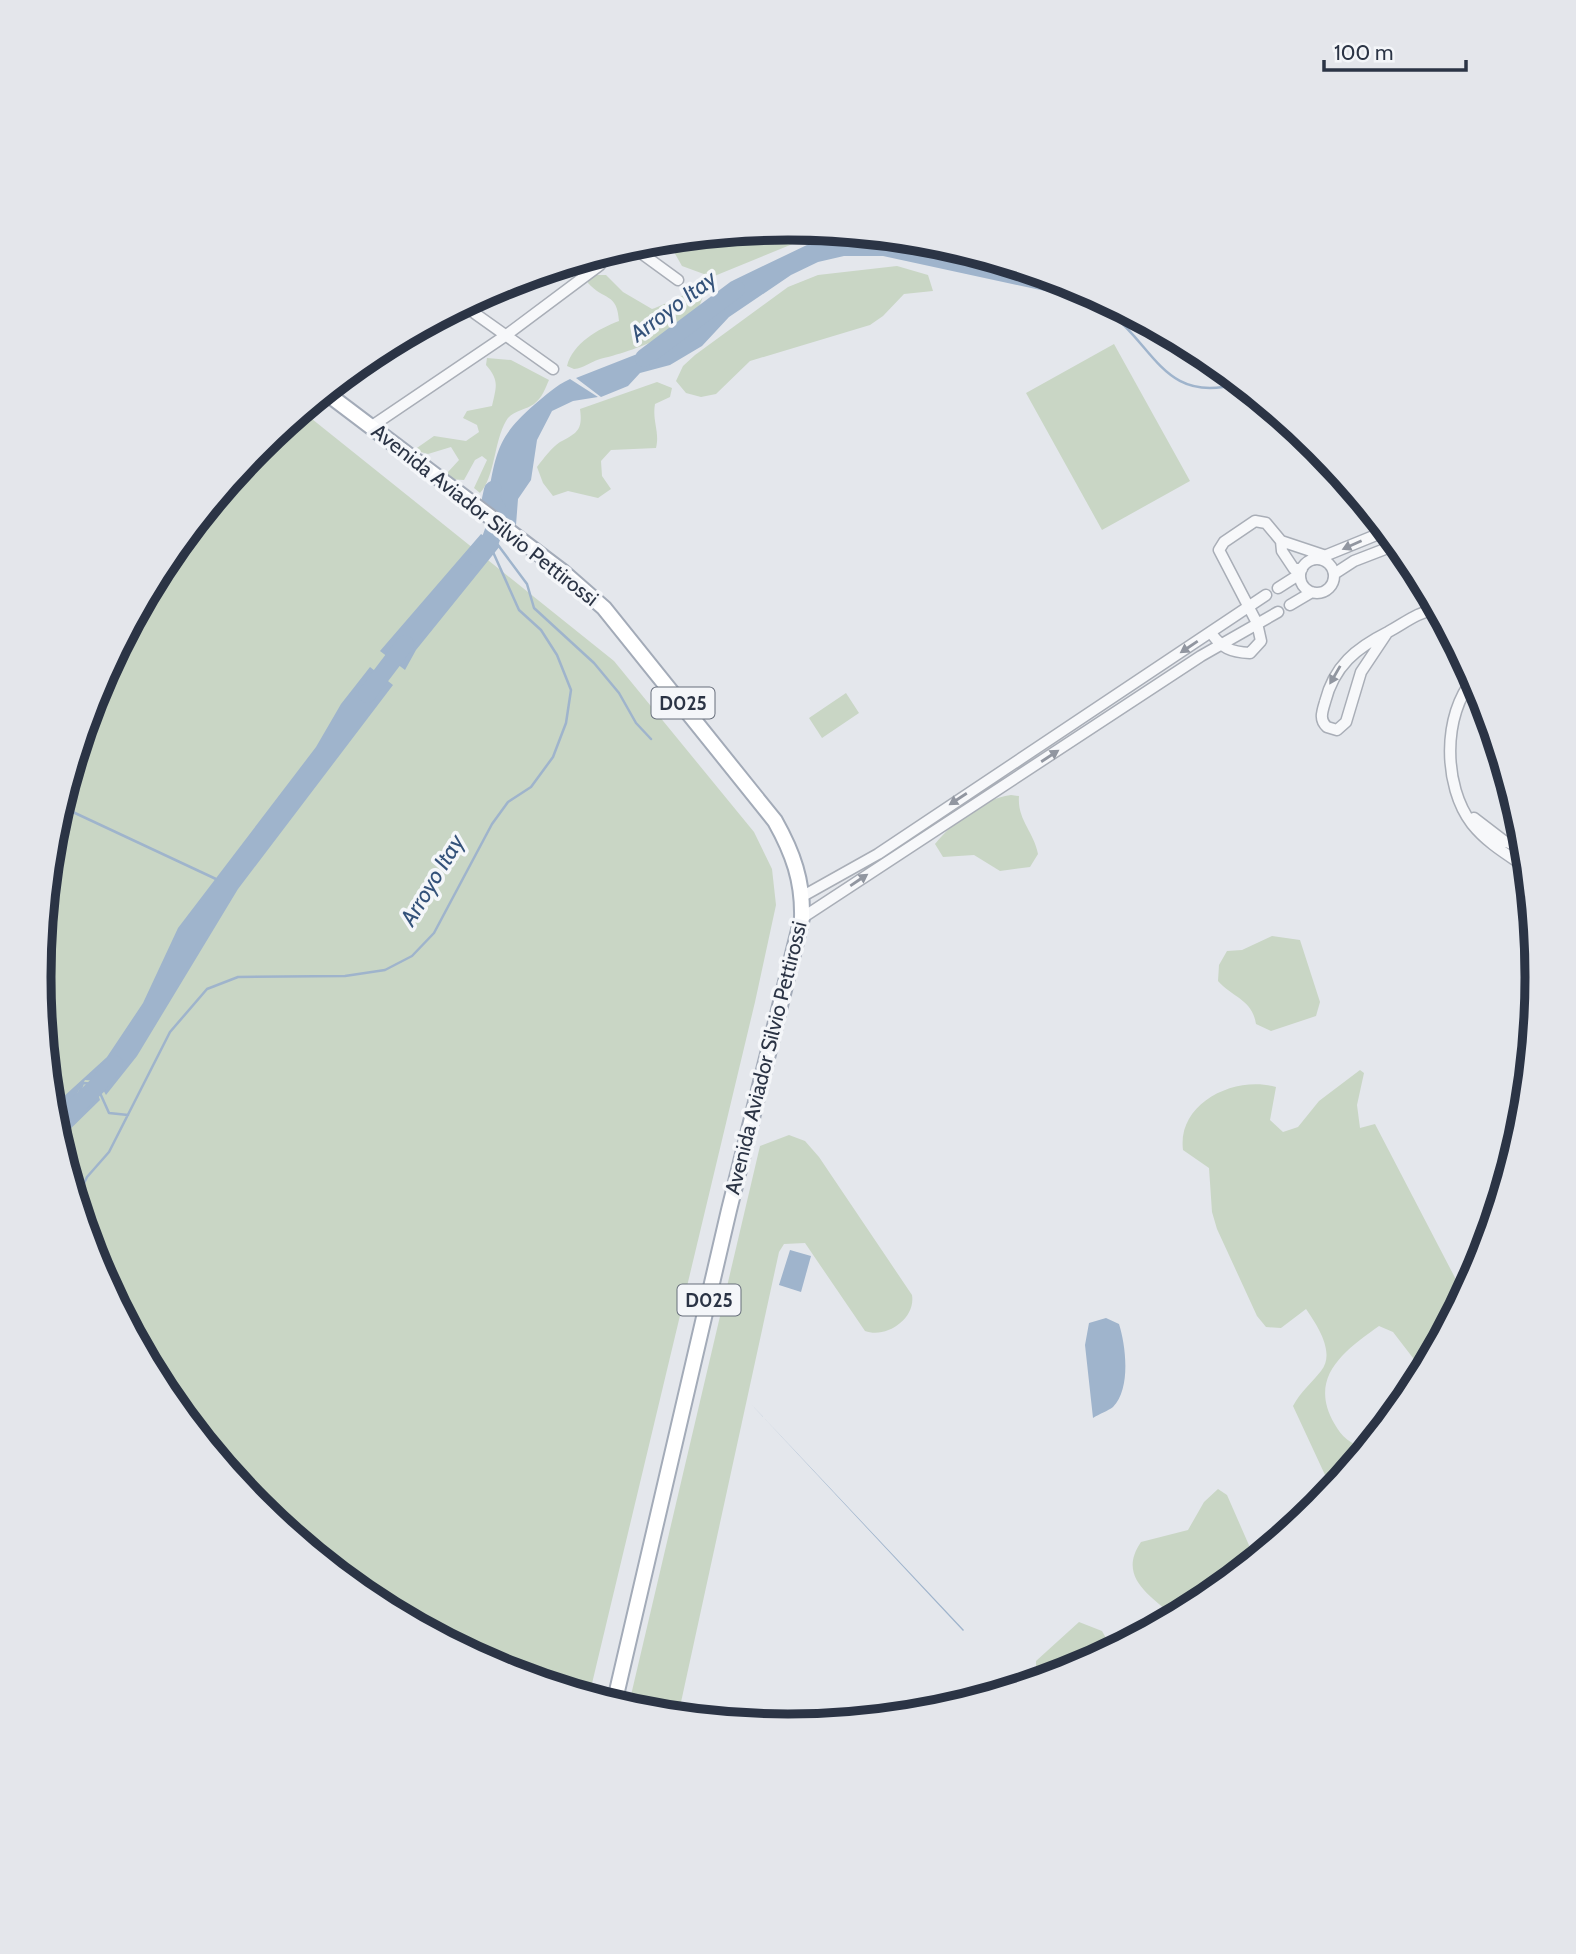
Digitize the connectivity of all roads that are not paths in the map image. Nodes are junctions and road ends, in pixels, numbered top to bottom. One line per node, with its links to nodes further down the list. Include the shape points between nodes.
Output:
1 (643, 254): 3 (street)
2 (600, 264): 5 (street)
3 (678, 279)
4 (472, 312): 5 (street)
5 (505, 336): 6 (street); 8 (street)
6 (553, 369)
7 (333, 397): 8 (main road, Avenida Aviador Silvio Pettirossi / D025)
8 (372, 426): 32 (main road, Avenida Aviador Silvio Pettirossi / D025, via 604,608 775,821 791,850)
9 (1377, 534): 12 (street, one-way to 12)
10 (1280, 541): 12 (street); 13 (street, via 1294,569); 19 (street, via 1266,523 1255,521 1220,546 1220,555)
11 (1387, 548): 14 (street)
12 (1322, 558): 13 (street, via 1308,562); 14 (street)
13 (1301, 571): 15 (street); 16 (street, via 1304,587)
14 (1334, 574): 16 (street, via 1330,588)
15 (1278, 588)
16 (1312, 593): 18 (street)
17 (1266, 595): 19 (street)
18 (1290, 605)
19 (1247, 608): 22 (street); 23 (street)
20 (1278, 612): 22 (street)
21 (1428, 612): 24 (street, via 1410,617)
22 (1257, 623): 25 (street); 25 (street, via 1261,641 1257,649 1236,653)
23 (1211, 632): 25 (street); 27 (street, one-way to 27)
24 (1387, 633): 24 (street, one-way to 24, via 1366,644 1334,675 1321,719 1327,727 1337,730 1346,722 1361,672)
25 (1220, 645): 28 (street)
26 (1467, 690): 29 (street, via 1453,724 1451,765)
27 (1076, 724): 28 (street); 32 (street, one-way to 32, via 878,854)
28 (1083, 734): 33 (street, one-way to 28)
29 (1458, 794): 30 (street, via 1485,829); 31 (street, via 1473,825)
30 (1513, 844)
31 (1515, 859)
32 (803, 896): 33 (main road, Avenida Aviador Silvio Pettirossi / D025)
33 (802, 918): 34 (main road, Avenida Aviador Silvio Pettirossi / D025)
34 (616, 1694)

